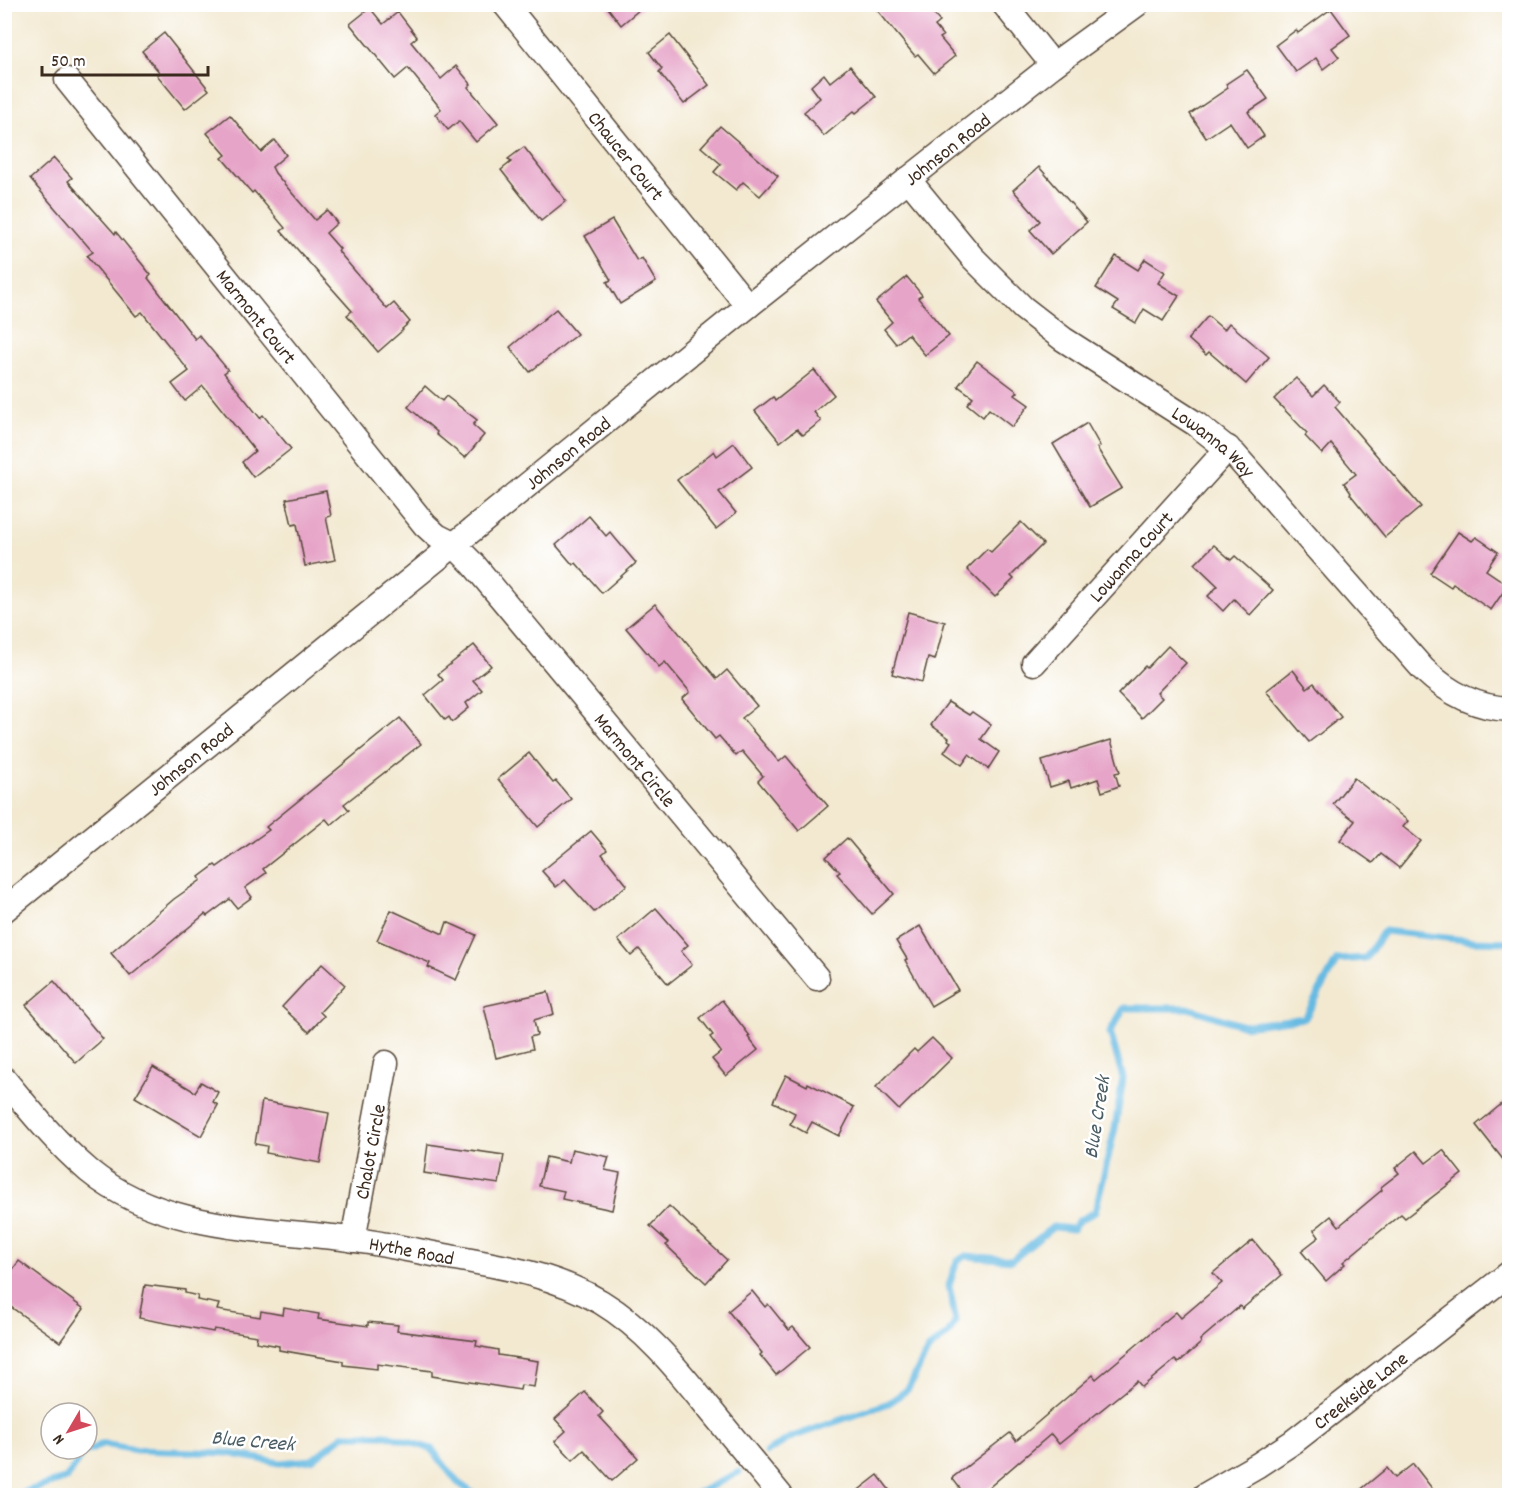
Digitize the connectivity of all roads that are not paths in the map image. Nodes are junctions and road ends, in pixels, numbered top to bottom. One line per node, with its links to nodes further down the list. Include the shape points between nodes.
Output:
1 (506, 4): 7 (street, Chaucer Court)
2 (1004, 4): 4 (street)
3 (1137, 4): 4 (street, Johnson Road)
4 (1053, 65): 6 (street, Johnson Road)
5 (67, 80): 9 (street, Marmont Court, via 425,525)
6 (908, 179): 7 (street, Johnson Road); 8 (street, Lowanna Way, via 972,257 1023,308)
7 (747, 306): 9 (street, Johnson Road)
8 (1228, 448): 10 (street, Lowanna Court); 11 (street, Lowanna Way, via 1438,684 1477,704)
9 (453, 544): 12 (street, Johnson Road); 13 (street, Marmont Circle)
10 (1034, 663)
11 (1509, 709)
12 (4, 910)
13 (817, 978)
14 (386, 1063): 16 (street, Chalot Circle)
15 (4, 1079): 16 (street, Hythe Road, via 73,1158 117,1190 143,1203 202,1222)
16 (353, 1240): 19 (street, Hythe Road, via 525,1272 601,1302 664,1354)
17 (1509, 1274): 18 (street, Creekside Lane)
18 (1234, 1489): 20 (street, Creekside Lane)
19 (781, 1496)
20 (1204, 1496)

